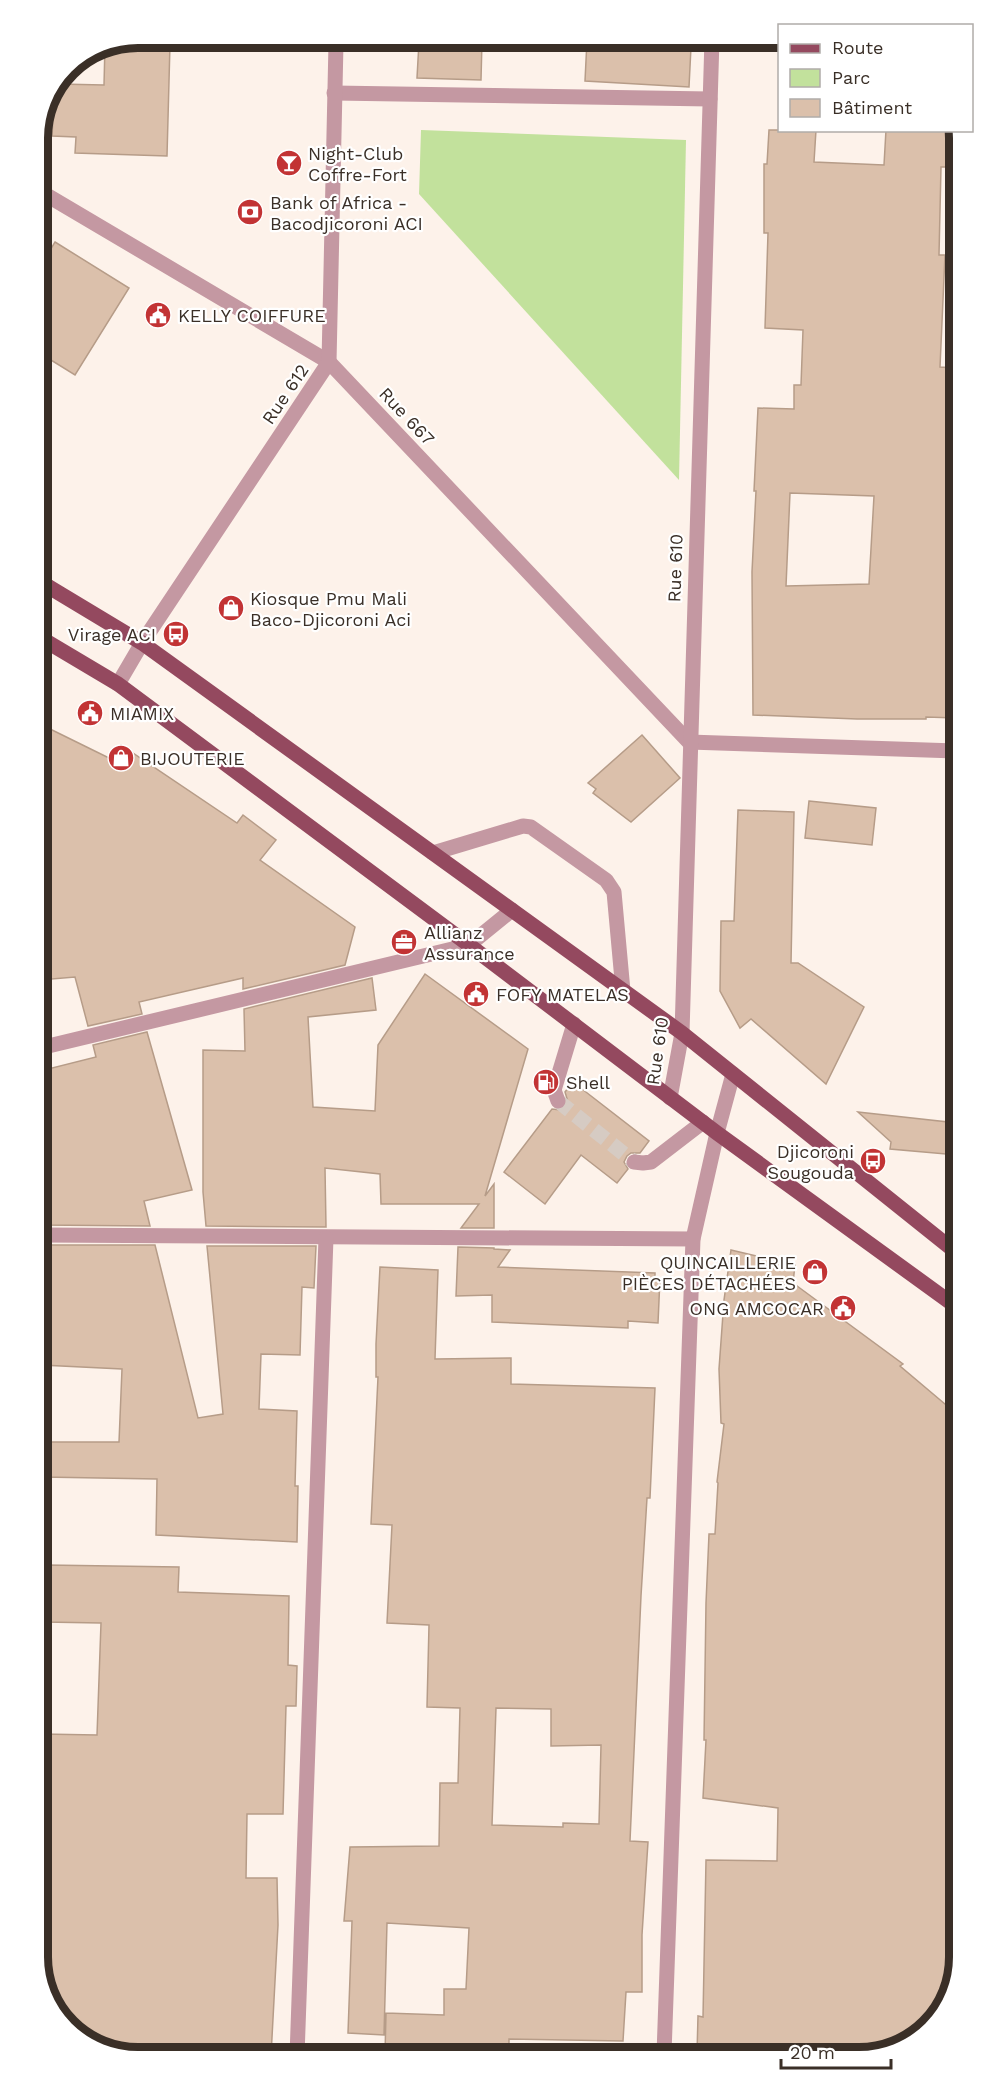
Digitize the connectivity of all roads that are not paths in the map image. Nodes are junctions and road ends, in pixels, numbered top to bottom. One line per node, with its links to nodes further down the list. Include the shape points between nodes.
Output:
1 (336, 48): 3 (street, Rue 612)
2 (712, 48): 4 (street, Rue 610)
3 (334, 93): 4 (street); 6 (street, Rue 612)
4 (710, 99): 11 (street, Rue 610)
5 (48, 196): 6 (street, Rue 667)
6 (329, 362): 9 (street, Rue 612); 11 (street, Rue 667)
7 (48, 591): 9 (main road)
8 (48, 642): 10 (main road)
9 (142, 643): 10 (street, Rue 612); 13 (main road)
10 (118, 684): 15 (main road)
11 (689, 742): 12 (street); 18 (street, Rue 610)
12 (949, 751)
13 (433, 853): 14 (main road); 16 (street, via 523,826 531,827 606,880 614,892)
14 (512, 910): 15 (street); 16 (main road)
15 (469, 945): 17 (main road); 19 (street)
16 (623, 991): 18 (main road)
17 (574, 1024): 21 (main road); 22 (street, via 554,1090)
18 (682, 1033): 20 (main road); 21 (street, Rue 610)
19 (48, 1046)
20 (733, 1074): 24 (street); 29 (main road)
21 (670, 1098): 23 (main road)
22 (558, 1101)
23 (703, 1122): 24 (main road); 25 (street, via 651,1162)
24 (717, 1132): 28 (street); 30 (main road)
25 (634, 1162)
26 (48, 1235): 27 (street)
27 (326, 1238): 28 (street); 31 (street)
28 (693, 1239): 32 (street)
29 (949, 1247)
30 (949, 1301)
31 (297, 2047)
32 (664, 2047)

